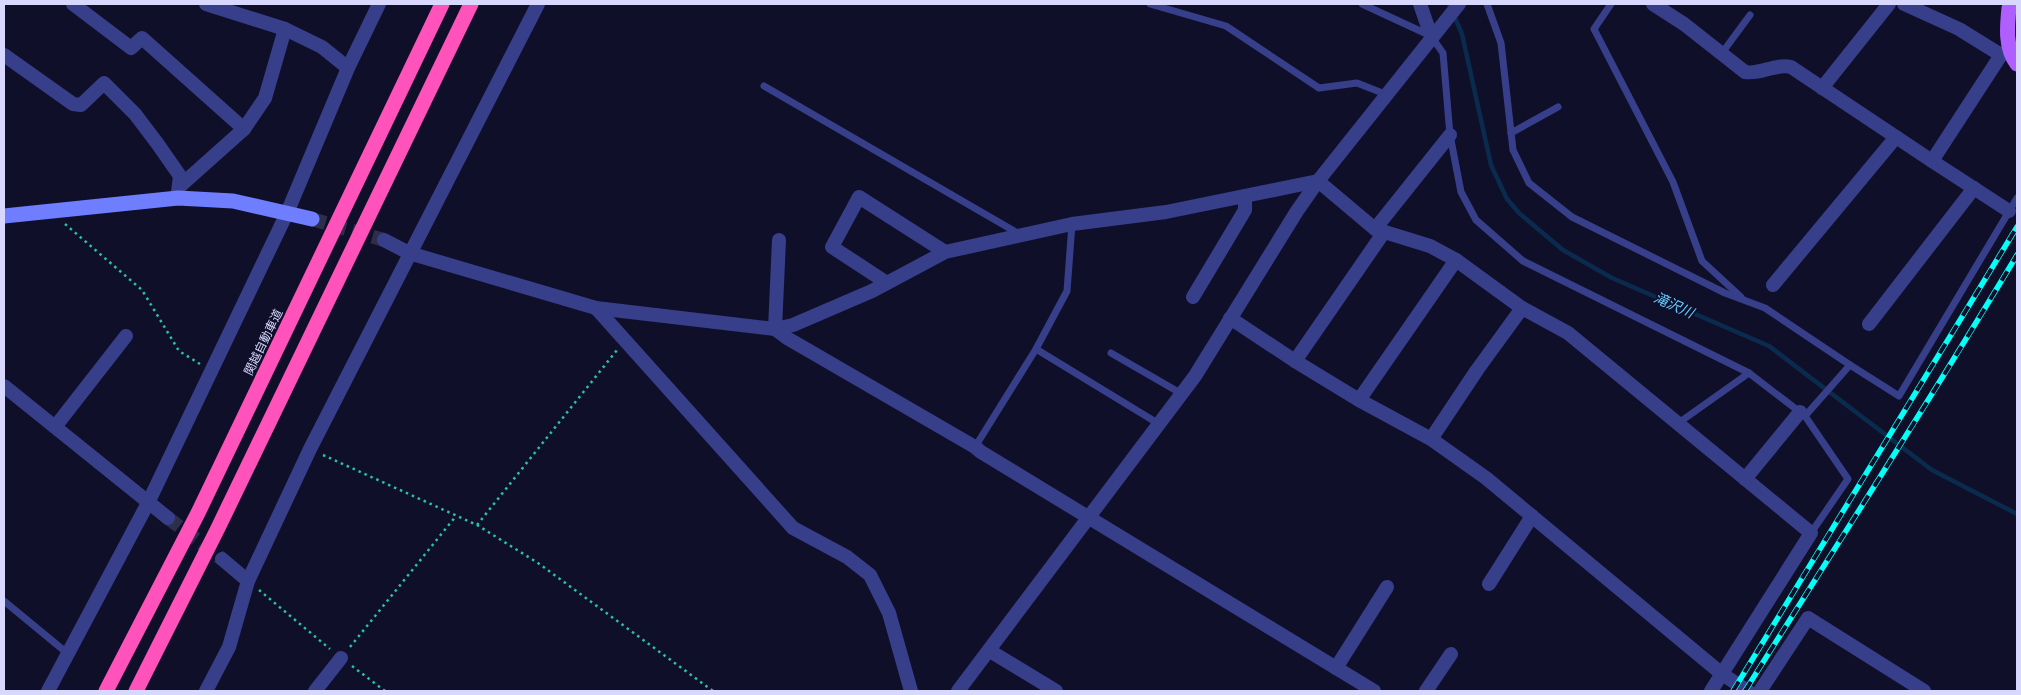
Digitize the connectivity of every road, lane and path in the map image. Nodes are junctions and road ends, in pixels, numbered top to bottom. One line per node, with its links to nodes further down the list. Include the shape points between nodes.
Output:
1 (73, 4): 28 (street, via 131,48 142,38)
2 (206, 4): 18 (street)
3 (380, 4): 23 (street)
4 (442, 4): 98 (highway, 関越自動車道, via 198,513)
5 (471, 4): 99 (highway)
6 (538, 4): 49 (street)
7 (1150, 4): 26 (lane, via 1226,26 1319,88 1358,83)
8 (1362, 4): 19 (lane)
9 (1420, 4): 19 (street)
10 (1459, 4): 19 (street)
11 (1487, 4): 29 (lane, via 1501,43)
12 (1611, 4): 54 (lane, via 1594,29 1673,182 1702,261)
13 (1889, 4): 25 (street)
14 (1904, 4): 22 (street)
15 (2011, 4): 22 (main road, via 2007,27)
16 (1658, 5): 20 (street)
17 (1750, 15): 20 (lane)
18 (285, 29): 23 (street, via 322,47); 28 (street, via 265,98)
19 (1432, 36): 26 (street); 30 (lane, via 1443,53)
20 (1722, 53): 25 (street, via 1745,72 1784,65)
21 (4, 55): 35 (street, via 72,104 81,106 104,83 135,114 180,176)
22 (2010, 57): 32 (street)
23 (348, 68): 40 (street)
24 (764, 86): 45 (lane)
25 (1822, 88): 31 (street)
26 (1385, 94): 33 (street)
27 (1558, 107): 29 (lane)
28 (244, 129): 35 (street)
29 (1511, 133): 54 (lane, via 1513,150 1529,183 1572,217)
30 (1450, 135): 44 (street); 67 (lane, via 1461,192 1476,220 1523,261)
31 (1896, 137): 32 (street); 52 (street)
32 (1932, 161): 34 (street)
33 (1318, 181): 36 (street); 44 (street); 57 (street)
34 (1974, 188): 38 (street); 58 (street)
35 (178, 192): 39 (street); 40 (street)
36 (1245, 196): 43 (street, via 1166,212); 53 (street, via 1245,210)
37 (2017, 198): 38 (lane)
38 (2009, 211): 65 (lane, via 1900,396)
39 (51, 212): 41 (street); 66 (path, via 142,290 179,351)
40 (287, 213): 42 (street); 66 (street)
41 (4, 216)
42 (312, 219)
43 (1072, 224): 45 (street); 62 (lane, via 1067,291)
44 (1380, 230): 50 (street, via 1430,246); 64 (street)
45 (1021, 235): 48 (street)
46 (384, 240): 49 (street)
47 (780, 240): 59 (street)
48 (945, 252): 51 (street); 51 (street, via 859,196 832,247)
49 (409, 253): 55 (street); 77 (street)
50 (1456, 260): 56 (street); 70 (street)
51 (887, 283): 59 (street, via 793,325)
52 (1773, 285)
53 (1193, 297)
54 (1744, 300): 65 (lane, via 1765,308)
55 (596, 308): 59 (street); 61 (street)
56 (1522, 308): 73 (street, via 1568,333); 75 (street)
57 (1230, 318): 64 (street); 69 (street)
58 (1869, 324)
59 (775, 329): 76 (street, via 811,353)
60 (126, 336): 74 (street)
61 (625, 339): 84 (path); 104 (street, via 793,528 847,557 870,574 889,613)
62 (1036, 349): 72 (lane); 76 (lane)
63 (1111, 353): 69 (lane)
64 (1295, 361): 70 (street)
65 (1850, 365): 71 (lane, via 1822,398)
66 (211, 372): 79 (street)
67 (1749, 373): 71 (lane); 73 (lane)
68 (4, 386): 74 (street)
69 (1182, 394): 72 (street)
70 (1359, 400): 75 (street)
71 (1803, 414): 78 (street); 85 (lane, via 1848,480)
72 (1159, 424): 83 (street)
73 (1677, 424): 78 (street)
74 (55, 427): 79 (street)
75 (1431, 439): 81 (street)
76 (975, 446): 83 (street)
77 (310, 449): 80 (path); 87 (street)
78 (1745, 479): 85 (street)
79 (148, 503): 82 (street); 92 (street)
80 (456, 516): 84 (path); 94 (path)
81 (1532, 516): 88 (street); 96 (street)
82 (168, 518)
83 (1090, 518): 91 (street); 95 (street)
84 (477, 525): 103 (path, via 538,563)
85 (1811, 533): 96 (street)
86 (222, 559): 87 (street)
87 (248, 581): 94 (path); 100 (street, via 229,647)
88 (1489, 584)
89 (1388, 587): 95 (street)
90 (4, 600): 92 (lane)
91 (990, 651): 105 (street); 106 (street)
92 (67, 652): 97 (street)
93 (1451, 654): 108 (street)
94 (342, 658): 101 (street); 102 (path)
95 (1336, 668): 107 (street)
96 (1722, 674): 109 (street); 110 (street)
97 (48, 691)
98 (106, 691)
99 (136, 691)
100 (206, 691)
101 (315, 691)
102 (385, 691)
103 (713, 691)
104 (911, 691)
105 (958, 691)
106 (1056, 691)
107 (1374, 691)
108 (1426, 691)
109 (1711, 691)
110 (1748, 691)
111 (1760, 691): 112 (street, via 1808,618)
112 (1924, 691)

